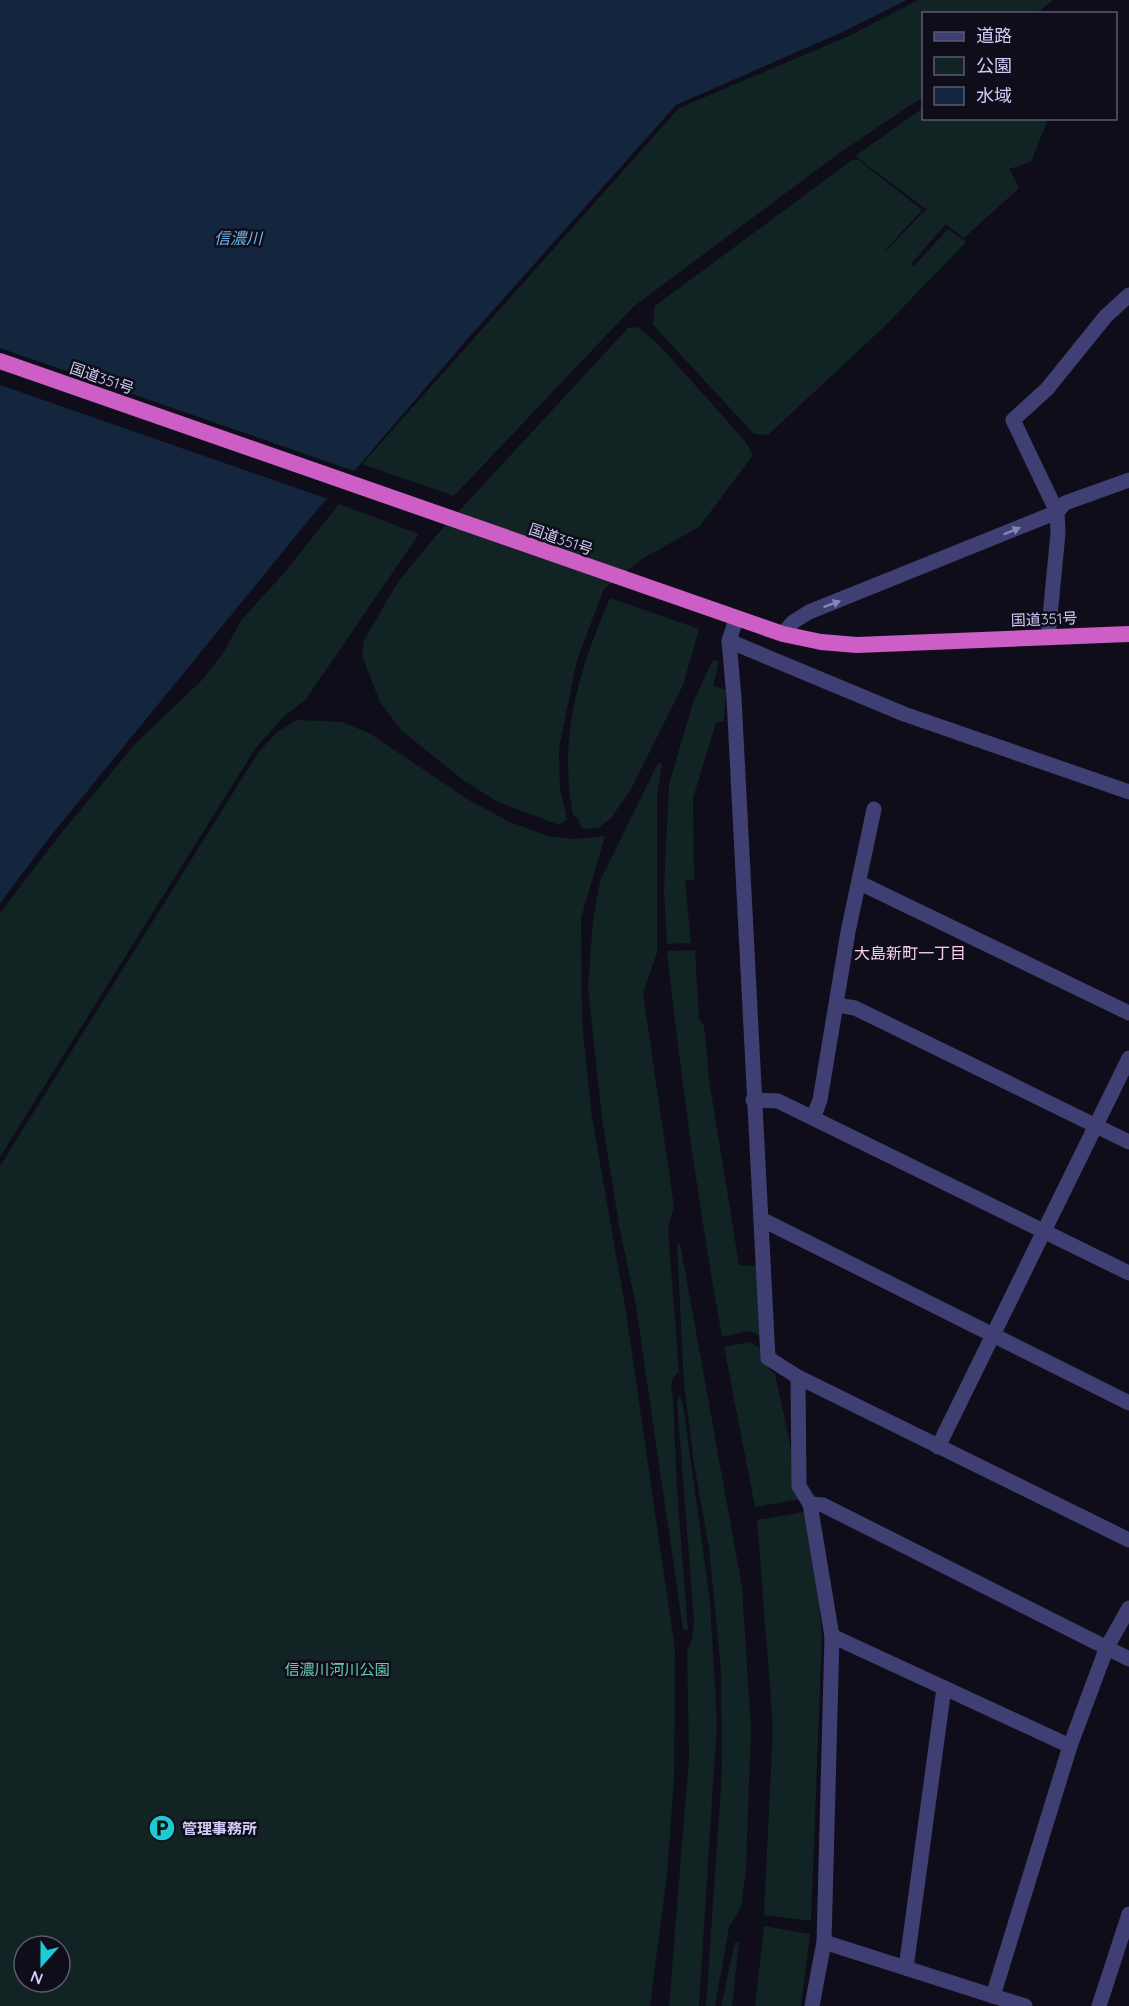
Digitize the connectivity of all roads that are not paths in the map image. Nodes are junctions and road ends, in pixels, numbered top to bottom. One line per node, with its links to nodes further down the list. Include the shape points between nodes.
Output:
1 (1129, 295): 4 (street, via 1106,316 1047,389 1012,420)
2 (0, 361): 5 (highway, 国道351号)
3 (1129, 480): 4 (street, via 1065,503)
4 (1057, 512): 7 (street, one-way to 4, via 809,612); 8 (street)
5 (736, 619): 7 (highway, 国道351号); 9 (street)
6 (1129, 633): 8 (highway, 国道351号)
7 (783, 634): 8 (highway, 国道351号, via 856,645)
8 (1048, 637)
9 (729, 641): 10 (street, via 903,714); 16 (street)
10 (1129, 792)
11 (874, 809): 12 (street)
12 (860, 883): 13 (street); 14 (street)
13 (837, 1005): 17 (street, via 820,1100); 18 (street, via 855,1008)
14 (1129, 1013)
15 (1129, 1058): 18 (street)
16 (753, 1100): 17 (street, via 777,1101); 20 (street)
17 (813, 1118): 21 (street)
18 (1095, 1125): 19 (street); 21 (street)
19 (1129, 1142)
20 (762, 1219): 23 (street); 24 (street, via 768,1358)
21 (1044, 1231): 22 (street); 23 (street)
22 (1129, 1273)
23 (992, 1336): 25 (street); 26 (street)
24 (798, 1377): 26 (street); 27 (street, via 799,1486)
25 (1129, 1403)
26 (938, 1447): 28 (street)
27 (810, 1504): 30 (street); 31 (street, via 823,1505)
28 (1129, 1540)
29 (1129, 1608): 31 (street)
30 (832, 1636): 33 (street); 36 (street)
31 (1107, 1647): 32 (street); 34 (street)
32 (1129, 1659)
33 (944, 1688): 34 (street); 37 (street)
34 (1071, 1746): 38 (street)
35 (1129, 1914): 41 (street)
36 (825, 1942): 37 (street); 39 (street)
37 (906, 1968): 38 (street)
38 (993, 1996): 40 (street)
39 (812, 2006)
40 (1025, 2006)
41 (1099, 2006)

